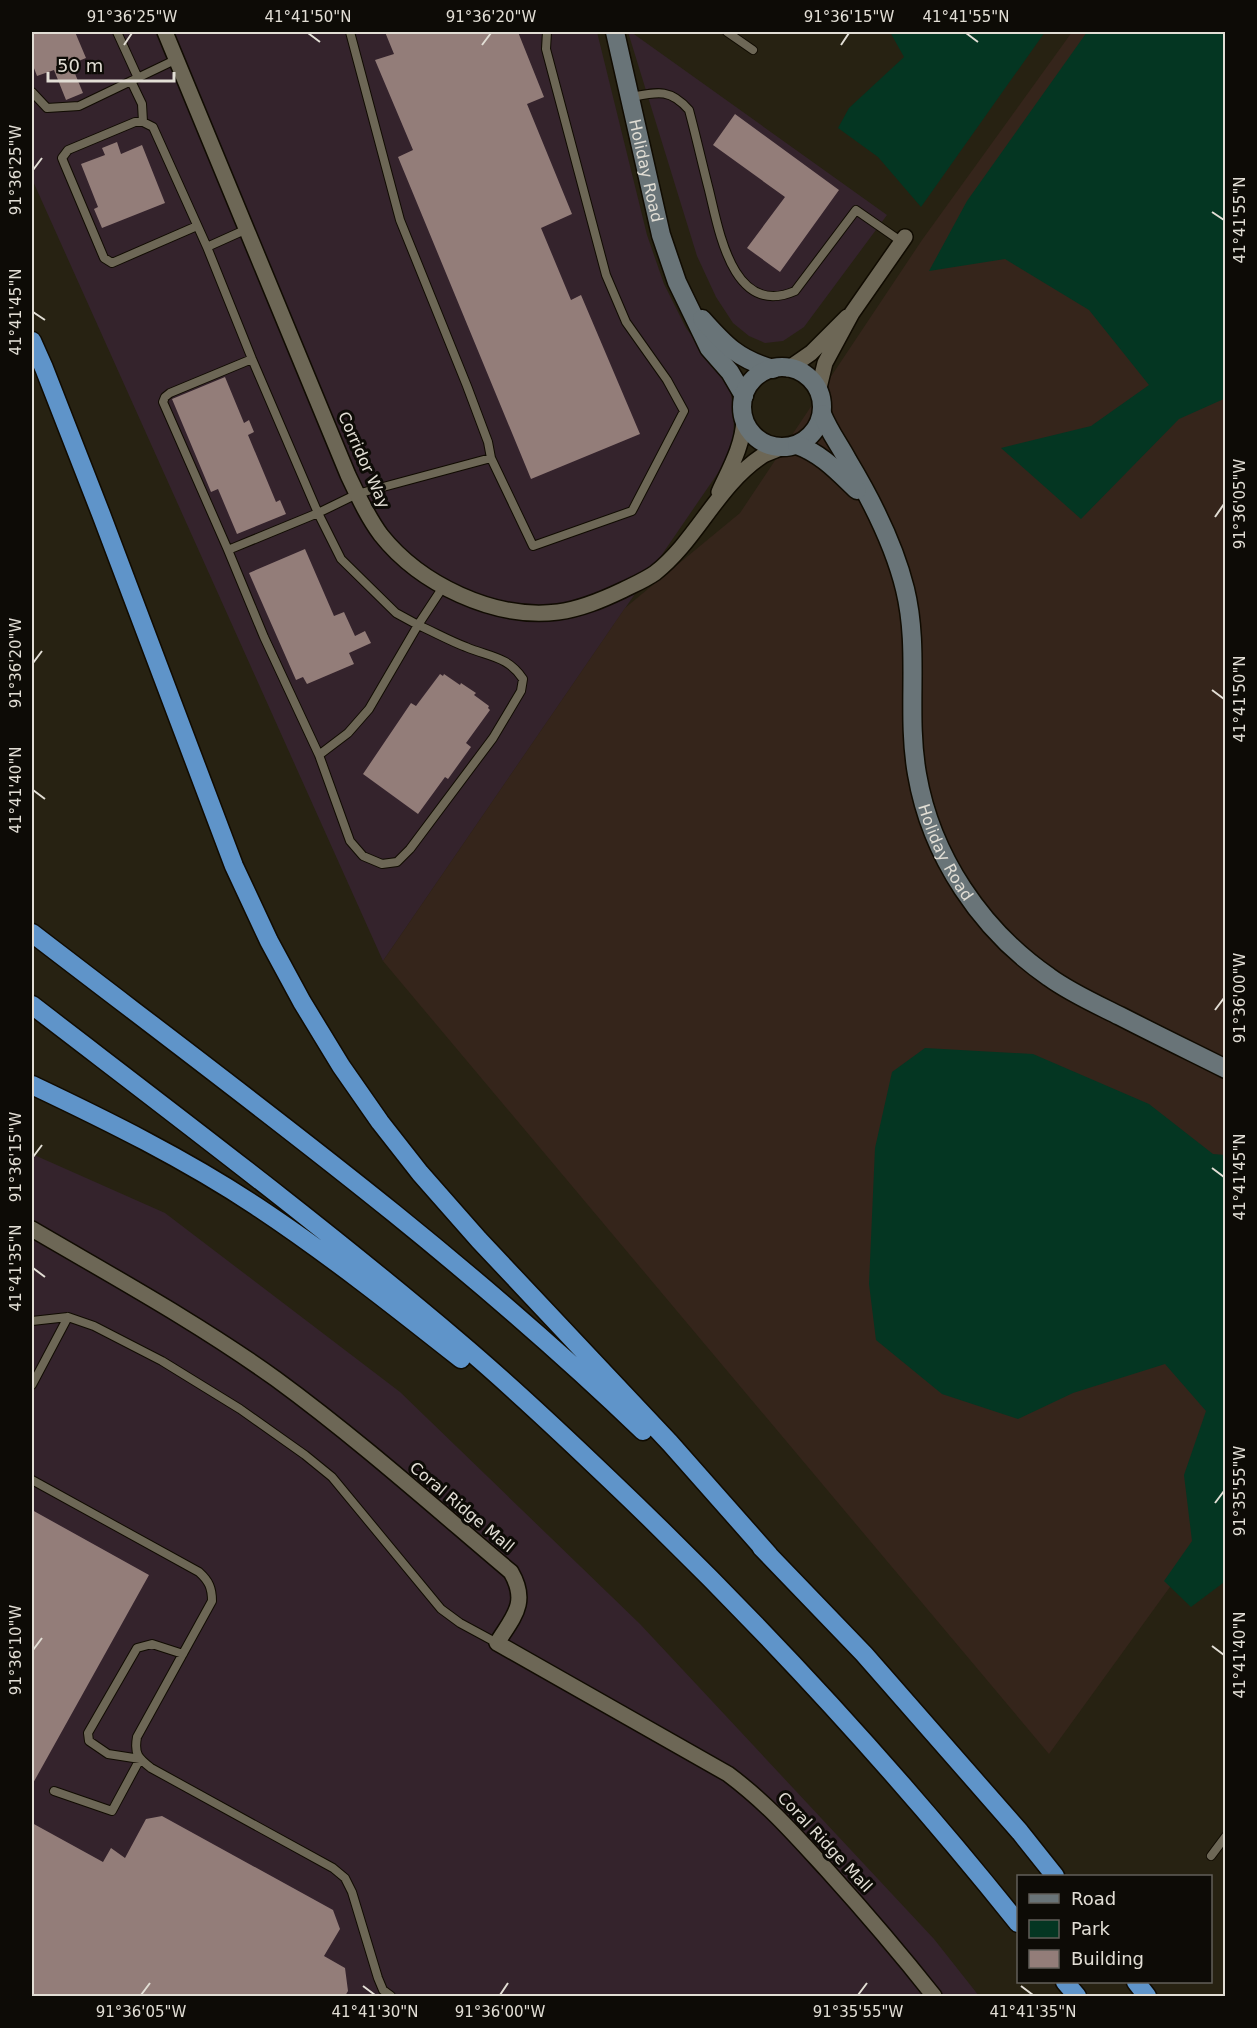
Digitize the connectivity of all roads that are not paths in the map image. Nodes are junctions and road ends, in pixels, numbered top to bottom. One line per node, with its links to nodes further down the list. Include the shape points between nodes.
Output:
1 (117, 32): 9 (lane)
2 (165, 32): 8 (street, Corridor Way)
3 (350, 32): 27 (lane, via 400,220 467,386)
4 (547, 32): 27 (lane, via 546,49 606,275 626,322 684,411 632,511 533,546)
5 (615, 32): 11 (street, Holiday Road)
6 (726, 32): 7 (lane)
7 (753, 50)
8 (177, 59): 9 (lane); 14 (street, Corridor Way)
9 (134, 79): 10 (lane, via 79,106 47,108); 12 (lane)
10 (32, 92)
11 (629, 97): 15 (lane, via 659,92 676,98 689,110 723,248 735,271 758,293 770,296 795,291 856,210); 17 (street, Holiday Road, via 661,235 677,282)
12 (143, 122): 13 (lane, via 153,126); 13 (lane, via 68,150 62,158 104,258 112,263)
13 (197, 226): 16 (lane)
14 (247, 229): 16 (lane); 28 (street, Corridor Way)
15 (903, 240): 18 (street)
16 (207, 247): 20 (lane)
17 (691, 307): 21 (street, Holiday Road, via 730,348 751,362); 23 (street, Holiday Road, via 709,348)
18 (852, 313): 21 (street, via 811,354); 22 (street, via 825,363)
19 (32, 341): 46 (highway, via 234,866 307,1011 380,1122 420,1173)
20 (252, 359): 31 (lane); 32 (lane, via 170,393 163,402)
21 (780, 369): 22 (street, Holiday Road, via 797,370); 23 (street, via 756,377)
22 (819, 392): 24 (street, Holiday Road)
23 (744, 396): 25 (street)
24 (822, 414): 26 (street, via 810,436); 29 (street, Holiday Road, via 831,437)
25 (744, 419): 26 (street, Holiday Road, via 761,441); 30 (street, Corridor Way, via 739,448)
26 (790, 446): 29 (street, Holiday Road, via 809,449 828,461); 30 (street, Corridor Way, via 764,455)
27 (491, 458): 28 (lane)
28 (357, 494): 31 (lane); 33 (street, Corridor Way, via 382,537)
29 (870, 502): 38 (street, Holiday Road, via 896,558 911,622 913,745 924,804 947,863 963,890 1002,938 1050,978)
30 (713, 503): 33 (street, Corridor Way, via 687,540 653,574 581,607 527,612 468,600)
31 (318, 513): 32 (lane); 34 (lane, via 341,559 396,613)
32 (228, 550): 35 (lane)
33 (443, 587): 34 (lane)
34 (418, 625): 35 (lane, via 369,709 348,733); 35 (lane, via 466,648 502,659 516,668 523,679 521,691 493,738 397,862 382,864 371,860 350,841)
35 (319, 755)
36 (32, 933): 46 (highway, via 439,1250 635,1423)
37 (32, 1005): 44 (highway, via 353,1254)
38 (1226, 1069)
39 (32, 1085): 44 (highway, via 111,1122 254,1204 358,1278)
40 (32, 1229): 47 (street, Coral Ridge Mall, via 185,1318 274,1378 360,1444 512,1572 518,1583 519,1607)
41 (68, 1317): 42 (lane); 43 (lane); 47 (lane, via 162,1361 305,1455 332,1477 441,1609)
42 (32, 1321)
43 (32, 1385)
44 (570, 1442): 54 (highway, via 675,1541 777,1646 957,1847)
45 (32, 1480): 48 (lane, via 206,1579 212,1588 212,1601)
46 (769, 1556): 53 (highway, via 864,1654)
47 (497, 1643): 58 (street, Coral Ridge Mall, via 728,1774 756,1795 857,1904)
48 (183, 1654): 49 (lane, via 137,1737 135,1749); 49 (lane, via 152,1644 137,1648 88,1734 90,1741 108,1754)
49 (140, 1759): 50 (lane, via 112,1811); 57 (lane, via 345,1878 378,1978)
50 (54, 1791)
51 (1226, 1836): 52 (lane)
52 (1211, 1856)
53 (1054, 1875)
54 (1017, 1922)
55 (1066, 1983): 59 (highway)
56 (1137, 1983): 60 (highway)
57 (391, 1996)
58 (934, 1996)
59 (1077, 1996)
60 (1147, 1996)

